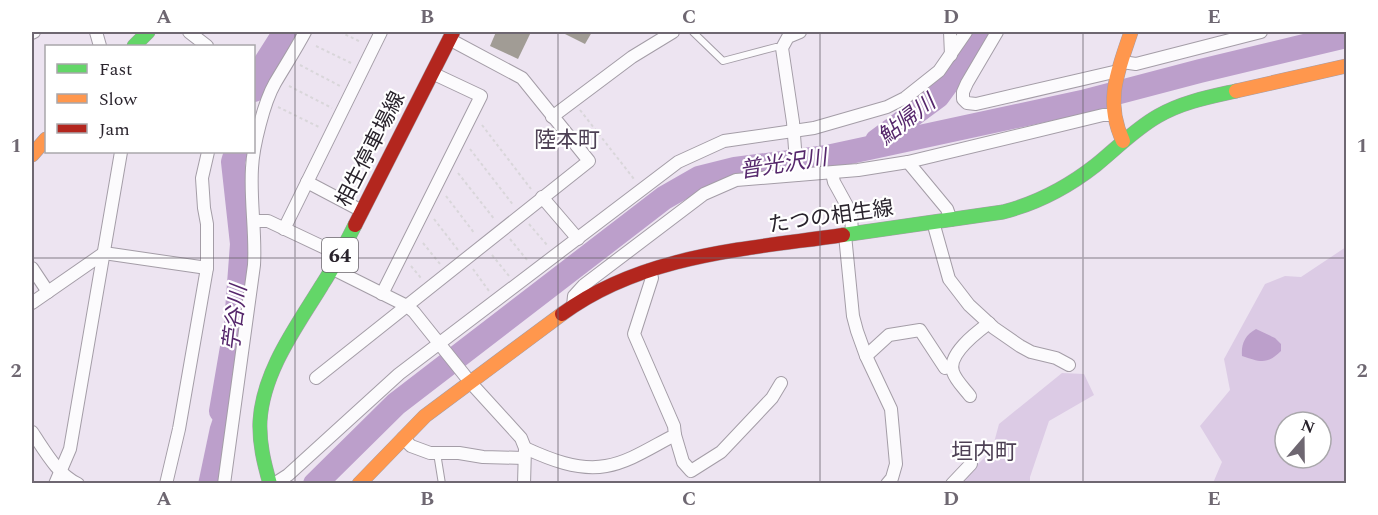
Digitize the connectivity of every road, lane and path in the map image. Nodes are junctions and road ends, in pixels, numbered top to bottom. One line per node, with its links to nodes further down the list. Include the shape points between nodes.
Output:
1 (147, 32): 16 (main road)
2 (189, 32): 17 (street)
3 (305, 32): 22 (street)
4 (340, 32): 19 (path)
5 (381, 32): 19 (street)
6 (673, 32): 15 (street)
7 (693, 32): 20 (lane, via 723,62)
8 (800, 32): 20 (street, via 788,37)
9 (950, 32): 21 (street)
10 (966, 32): 21 (street)
11 (997, 32): 25 (street, via 967,83 963,99 967,103)
12 (1131, 32): 25 (main road)
13 (1262, 32): 25 (street)
14 (451, 35): 26 (main road, 相生停車場線 / 64); 34 (street, via 522,78)
15 (658, 35): 29 (street)
16 (135, 45)
17 (206, 45)
18 (316, 46): 24 (path)
19 (373, 48): 24 (street)
20 (782, 48): 36 (street)
21 (951, 55): 36 (street, via 922,87 896,102)
22 (290, 59): 28 (path); 30 (street)
23 (1347, 66): 39 (main road, たつの相生線, via 1185,103)
24 (363, 69): 28 (street)
25 (1119, 69): 31 (main road)
26 (432, 73): 33 (street, via 481,96); 52 (main road, 相生停車場線 / 64)
27 (289, 86): 32 (path)
28 (351, 92): 32 (street)
29 (573, 101): 34 (street); 50 (path)
30 (267, 102): 35 (path); 40 (street)
31 (1112, 111): 39 (main road, via 1115,129); 46 (street)
32 (341, 113): 35 (street)
33 (473, 113): 37 (street); 51 (path)
34 (552, 117): 51 (street, via 589,160)
35 (331, 133): 49 (street)
36 (793, 135): 47 (street); 50 (street, via 724,141 678,162)
37 (460, 137): 45 (street); 53 (path)
38 (45, 140): 44 (main road)
39 (1123, 141): 54 (main road, たつの相生線, via 1078,179 1039,202)
40 (255, 152)
41 (121, 153): 62 (street)
42 (208, 153): 67 (street, via 202,178)
43 (255, 153): 55 (street)
44 (32, 155)
45 (448, 161): 58 (path); 59 (street)
46 (908, 162): 48 (street); 54 (street, via 947,209)
47 (797, 172): 48 (street); 77 (street, via 736,180 704,194 584,285 574,296)
48 (832, 173): 60 (street, via 851,213)
49 (307, 182): 52 (street); 57 (street)
50 (642, 190): 61 (street)
51 (540, 198): 53 (street); 61 (street)
52 (362, 211): 64 (main road, 相生停車場線 / 64)
53 (520, 214): 58 (street); 65 (path)
54 (951, 220): 56 (main road, たつの相生線)
55 (255, 221): 57 (street, via 268,221); 96 (street, via 250,299)
56 (933, 222): 60 (main road, たつの相生線); 78 (street, via 949,279)
57 (284, 229): 64 (street)
58 (502, 229): 69 (path); 71 (street)
59 (414, 231): 63 (street); 71 (path)
60 (849, 234): 70 (main road, たつの相生線, via 689,258); 80 (street, via 853,316)
61 (578, 239): 65 (street)
62 (104, 254): 67 (street); 73 (street); 93 (street, via 70,449)
63 (402, 254): 72 (path); 74 (street)
64 (340, 255): 68 (main road, 相生停車場線 / 64)
65 (556, 256): 69 (street)
66 (32, 268): 73 (street)
67 (207, 268): 95 (street)
68 (333, 269): 74 (street); 97 (main road, 相生停車場線 / 64, via 282,347 271,371 260,421 261,448)
69 (536, 270): 79 (street)
70 (648, 270): 77 (main road, たつの相生線); 88 (street, via 652,278 634,334)
71 (447, 273): 72 (street)
72 (429, 287): 76 (street)
73 (48, 292): 75 (street)
74 (382, 294): 76 (street)
75 (32, 303)
76 (407, 306): 79 (street); 83 (street)
77 (573, 306): 84 (main road, たつの相生線)
78 (989, 323): 81 (street, via 1031,352); 86 (street, via 968,339 952,365)
79 (440, 344): 84 (street); 98 (street, via 378,391 288,475)
80 (866, 356): 82 (street, via 889,335 920,330); 102 (street, via 891,408 896,464)
81 (1069, 365)
82 (945, 368)
83 (316, 378)
84 (468, 379): 89 (main road, たつの相生線); 91 (street, via 521,438)
85 (781, 383): 88 (street, via 772,398 721,452 691,471 683,462)
86 (970, 396)
87 (32, 432): 93 (street)
88 (675, 435): 91 (street, via 622,461 600,467)
89 (403, 438): 90 (street, via 422,451); 99 (main road, たつの相生線)
90 (437, 453): 91 (street, via 483,457); 100 (lane)
91 (525, 453): 101 (street)
92 (971, 464): 103 (street)
93 (58, 478): 94 (street)
94 (78, 483)
95 (166, 483)
96 (224, 483)
97 (270, 483)
98 (274, 483)
99 (358, 483)
100 (442, 483)
101 (524, 483)
102 (887, 483)
103 (952, 483)

